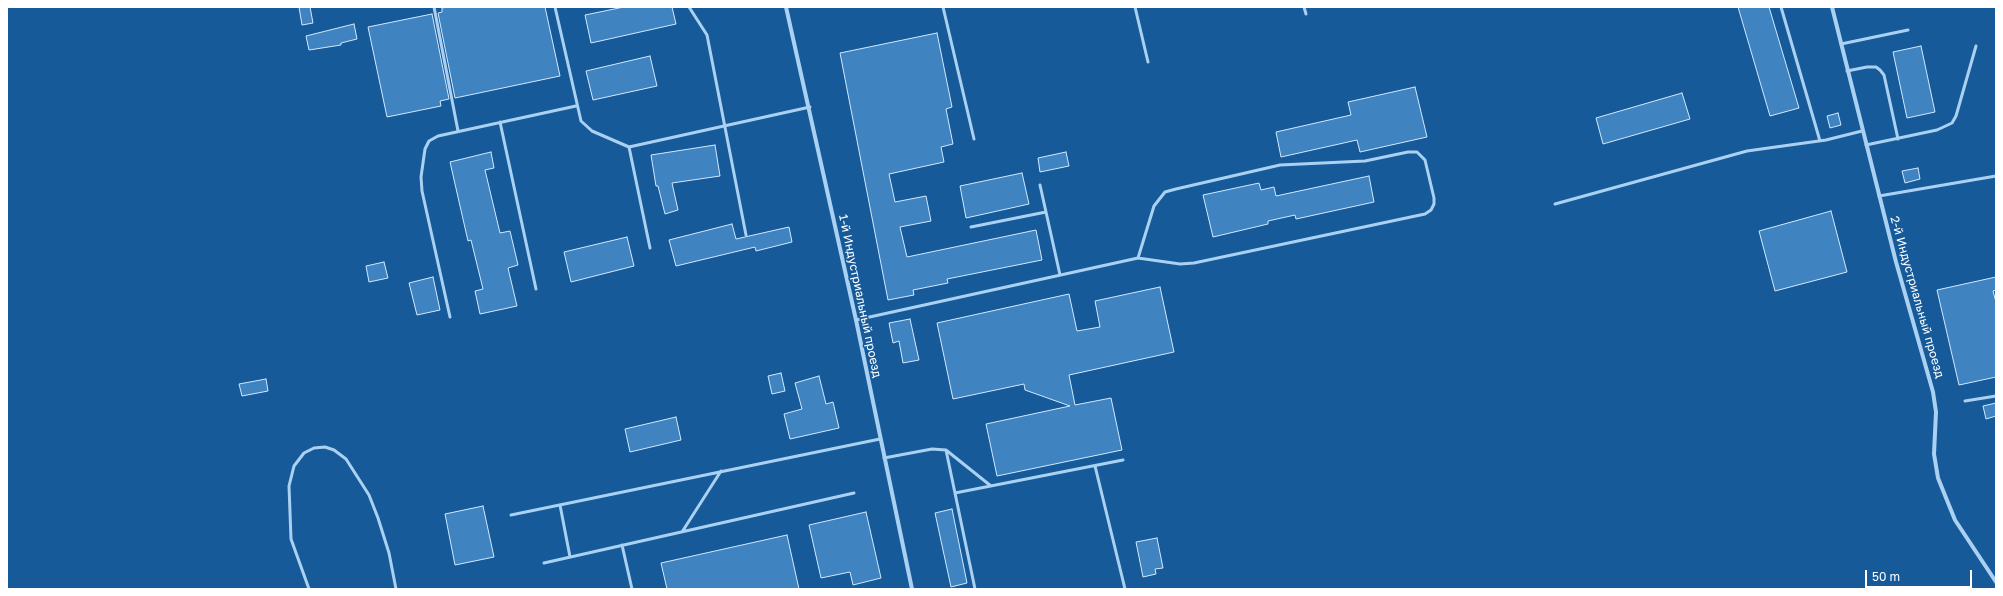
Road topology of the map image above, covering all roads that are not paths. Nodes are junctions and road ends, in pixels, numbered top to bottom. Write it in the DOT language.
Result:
graph roads {
  1 [pos="434,7"];
  2 [pos="555,7"];
  3 [pos="689,7"];
  4 [pos="786,7"];
  5 [pos="944,7"];
  6 [pos="1135,7"];
  7 [pos="1304,7"];
  8 [pos="1781,7"];
  9 [pos="1832,7"];
  10 [pos="1306,14"];
  11 [pos="1908,30"];
  12 [pos="1841,44"];
  13 [pos="1976,46"];
  14 [pos="1148,62"];
  15 [pos="1847,71"];
  16 [pos="576,106"];
  17 [pos="810,108"];
  18 [pos="500,122"];
  19 [pos="724,126"];
  20 [pos="1862,130"];
  21 [pos="458,131"];
  22 [pos="1898,138"];
  23 [pos="974,140"];
  24 [pos="1820,141"];
  25 [pos="1866,145"];
  26 [pos="629,147"];
  27 [pos="1996,176"];
  28 [pos="1040,185"];
  29 [pos="1879,196"];
  30 [pos="1555,204"];
  31 [pos="1046,212"];
  32 [pos="971,227"];
  33 [pos="746,235"];
  34 [pos="650,248"];
  35 [pos="1138,258"];
  36 [pos="1060,275"];
  37 [pos="536,289"];
  38 [pos="450,317"];
  39 [pos="856,320"];
  40 [pos="1996,396"];
  41 [pos="1965,401"];
  42 [pos="880,438"];
  43 [pos="946,450"];
  44 [pos="884,458"];
  45 [pos="1123,460"];
  46 [pos="1095,466"];
  47 [pos="721,471"];
  48 [pos="991,486"];
  49 [pos="854,493"];
  50 [pos="955,493"];
  51 [pos="560,505"];
  52 [pos="511,515"];
  53 [pos="682,532"];
  54 [pos="622,545"];
  55 [pos="570,557"];
  56 [pos="544,563"];
  57 [pos="1996,582"];
  58 [pos="309,589"];
  59 [pos="396,589"];
  60 [pos="632,589"];
  61 [pos="912,589"];
  62 [pos="975,589"];
  63 [pos="1125,589"];
  1 -- 21 [label="lane"];
  2 -- 16 [label="lane"];
  3 -- 19 [label="lane"];
  4 -- 17 [label="street, 1-й Индустриальный проезд"];
  5 -- 23 [label="lane"];
  6 -- 14 [label="lane"];
  7 -- 10 [label="lane"];
  8 -- 24 [label="lane"];
  9 -- 12 [label="street, 2-й Индустриальный проезд"];
  11 -- 12 [label="lane"];
  12 -- 15 [label="street, 2-й Индустриальный проезд"];
  13 -- 22 [label="lane"];
  15 -- 20 [label="street, 2-й Индустриальный проезд"];
  15 -- 22 [label="lane"];
  16 -- 18 [label="lane"];
  16 -- 26 [label="lane"];
  17 -- 19 [label="lane"];
  17 -- 39 [label="street, 1-й Индустриальный проезд"];
  18 -- 21 [label="lane"];
  18 -- 37 [label="lane"];
  19 -- 26 [label="lane"];
  19 -- 33 [label="lane"];
  20 -- 24 [label="lane"];
  20 -- 25 [label="street, 2-й Индустриальный проезд"];
  21 -- 38 [label="lane"];
  22 -- 25 [label="lane"];
  24 -- 30 [label="lane"];
  25 -- 29 [label="street, 2-й Индустриальный проезд"];
  26 -- 34 [label="lane"];
  27 -- 29 [label="lane"];
  28 -- 31 [label="lane"];
  29 -- 57 [label="street, 2-й Индустриальный проезд"];
  31 -- 32 [label="lane"];
  31 -- 36 [label="lane"];
  35 -- 35 [label="lane"];
  35 -- 36 [label="lane"];
  36 -- 39 [label="lane"];
  39 -- 42 [label="street, 1-й Индустриальный проезд"];
  40 -- 41 [label="lane"];
  42 -- 44 [label="street, 1-й Индустриальный проезд"];
  42 -- 47 [label="lane"];
  43 -- 44 [label="lane"];
  43 -- 48 [label="lane"];
  43 -- 50 [label="lane"];
  44 -- 61 [label="street, 1-й Индустриальный проезд"];
  45 -- 46 [label="lane"];
  46 -- 48 [label="lane"];
  46 -- 63 [label="lane"];
  47 -- 51 [label="lane"];
  47 -- 53 [label="lane"];
  48 -- 50 [label="lane"];
  49 -- 53 [label="lane"];
  50 -- 62 [label="lane"];
  51 -- 52 [label="lane"];
  51 -- 55 [label="lane"];
  53 -- 54 [label="lane"];
  54 -- 55 [label="lane"];
  54 -- 60 [label="lane"];
  55 -- 56 [label="lane"];
  58 -- 59 [label="lane"];
}
